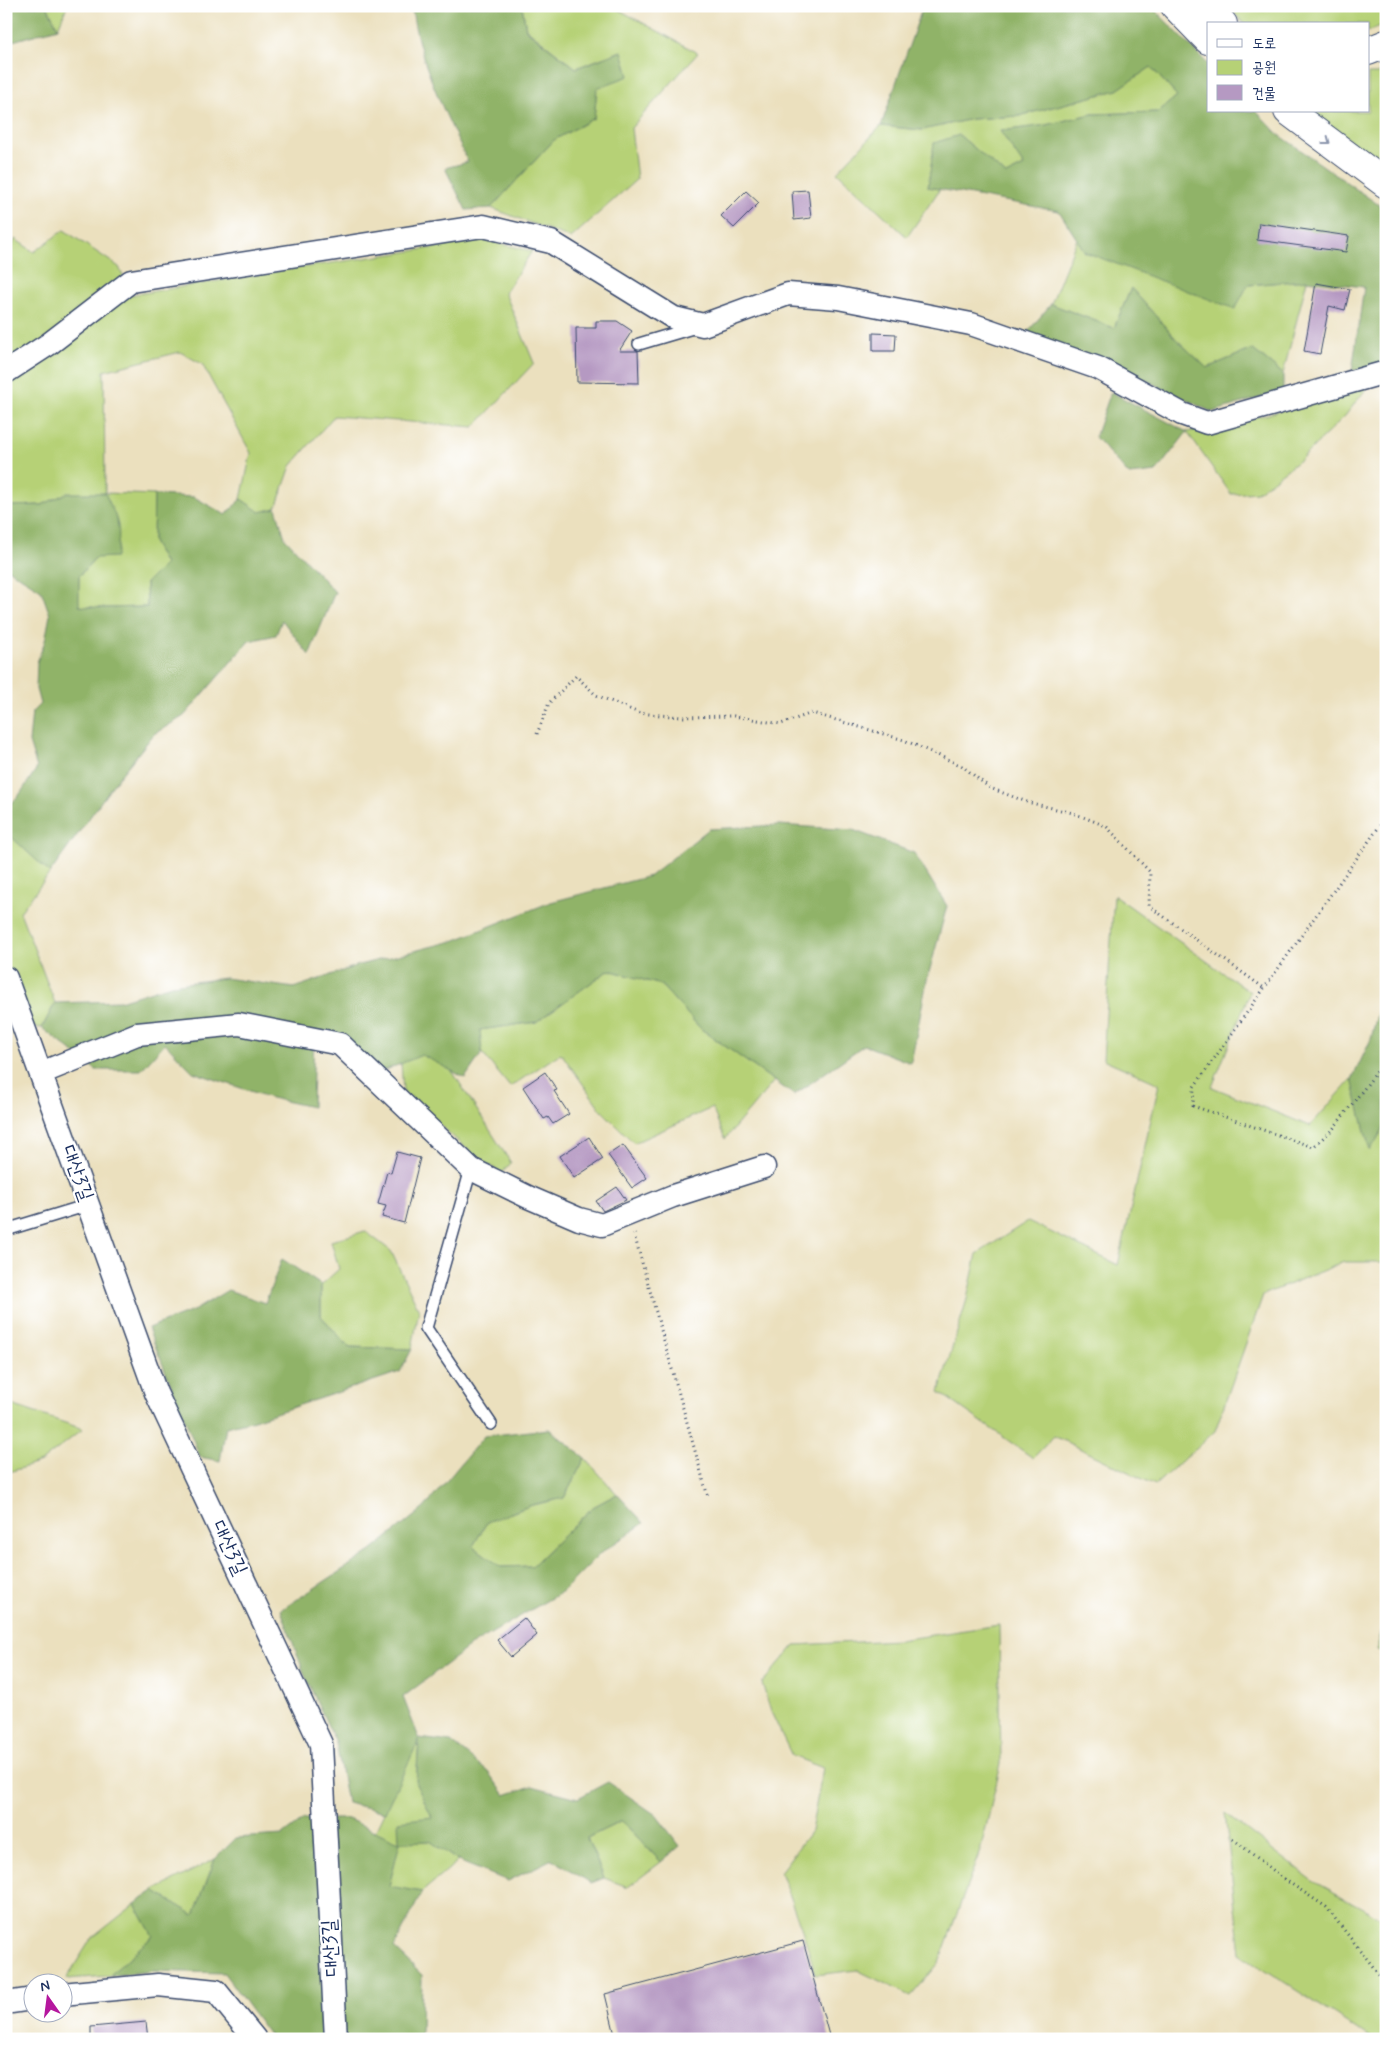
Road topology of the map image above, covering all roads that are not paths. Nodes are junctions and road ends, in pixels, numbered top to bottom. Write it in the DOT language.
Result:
graph roads {
  1 [pos="1174,6"];
  2 [pos="1208,6"];
  3 [pos="1221,22"];
  4 [pos="1207,39"];
  5 [pos="1386,44"];
  6 [pos="1370,50"];
  7 [pos="1289,112"];
  8 [pos="1386,184"];
  9 [pos="702,325"];
  10 [pos="638,344"];
  11 [pos="6,372"];
  12 [pos="1386,372"];
  13 [pos="6,978"];
  14 [pos="41,1073"];
  15 [pos="764,1167"];
  16 [pos="471,1169"];
  17 [pos="88,1205"];
  18 [pos="6,1230"];
  19 [pos="491,1424"];
  20 [pos="72,1993"];
  21 [pos="22,2001"];
  22 [pos="6,2003"];
  23 [pos="255,2039"];
  24 [pos="336,2039"];
  1 -- 4 [label="highway"];
  2 -- 3 [label="highway"];
  5 -- 6 [label="highway"];
  7 -- 8 [label="highway, one-way"];
  9 -- 10 [label="lane"];
  9 -- 11 [label="street"];
  9 -- 12 [label="street"];
  13 -- 14 [label="street, 대산3길"];
  14 -- 16 [label="street"];
  14 -- 17 [label="street, 대산3길"];
  15 -- 16 [label="street"];
  16 -- 19 [label="lane"];
  17 -- 18 [label="lane"];
  17 -- 24 [label="street, 대산3길"];
  20 -- 23 [label="street"];
  21 -- 22 [label="street"];
}
